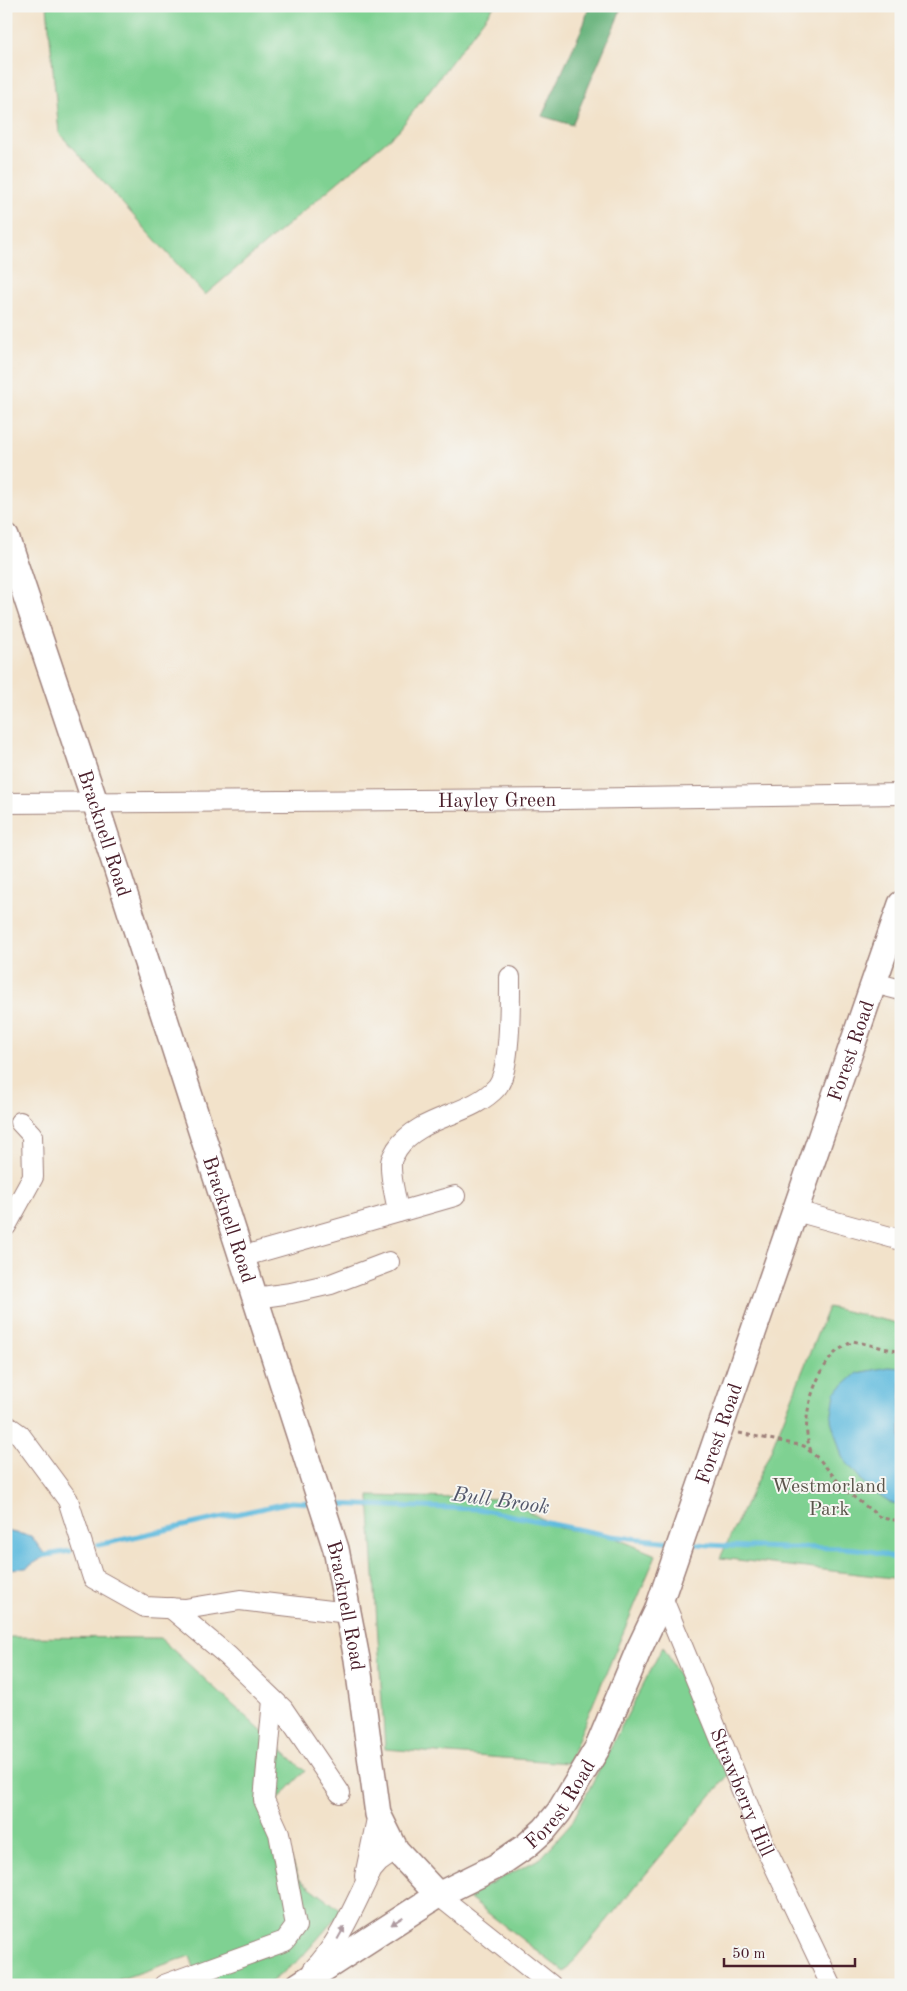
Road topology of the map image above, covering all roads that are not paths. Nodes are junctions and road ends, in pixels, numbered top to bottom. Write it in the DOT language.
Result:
graph roads {
  1 [pos="6,537"];
  2 [pos="901,794"];
  3 [pos="95,802"];
  4 [pos="6,803"];
  5 [pos="901,904"];
  6 [pos="510,977"];
  7 [pos="874,983"];
  8 [pos="901,990"];
  9 [pos="20,1122"];
  10 [pos="455,1196"];
  11 [pos="796,1211"];
  12 [pos="398,1212"];
  13 [pos="6,1226"];
  14 [pos="901,1240"];
  15 [pos="241,1256"];
  16 [pos="389,1262"];
  17 [pos="255,1298"];
  18 [pos="6,1425"];
  19 [pos="662,1597"];
  20 [pos="171,1608"];
  21 [pos="348,1613"];
  22 [pos="274,1700"];
  23 [pos="340,1793"];
  24 [pos="378,1814"];
  25 [pos="396,1850"];
  26 [pos="362,1891"];
  27 [pos="438,1895"];
  28 [pos="299,1984"];
  29 [pos="164,1985"];
  30 [pos="551,1985"];
  31 [pos="831,1985"];
  1 -- 3 [label="main road, Bracknell Road"];
  2 -- 3 [label="street, Hayley Green"];
  3 -- 4 [label="street, Hayley Green"];
  3 -- 15 [label="main road, Bracknell Road"];
  5 -- 7 [label="main road, Forest Road"];
  6 -- 12 [label="street"];
  7 -- 8 [label="street"];
  7 -- 11 [label="main road, Forest Road"];
  9 -- 13 [label="street"];
  10 -- 12 [label="street"];
  11 -- 14 [label="street"];
  11 -- 19 [label="main road, Forest Road"];
  12 -- 15 [label="street"];
  15 -- 17 [label="main road, Bracknell Road"];
  16 -- 17 [label="street"];
  17 -- 21 [label="main road, Bracknell Road"];
  18 -- 20 [label="street"];
  19 -- 27 [label="main road, Forest Road"];
  19 -- 31 [label="street, Strawberry Hill"];
  20 -- 21 [label="street"];
  20 -- 22 [label="street"];
  21 -- 24 [label="main road, Bracknell Road"];
  22 -- 23 [label="street"];
  22 -- 29 [label="street"];
  24 -- 25 [label="main road, Bracknell Road"];
  24 -- 26 [label="street"];
  25 -- 26 [label="street"];
  25 -- 27 [label="main road, Bracknell Road"];
  28 -- 26 [label="street, one-way"];
  27 -- 28 [label="main road, Forest Road, one-way"];
  27 -- 30 [label="street"];
}
